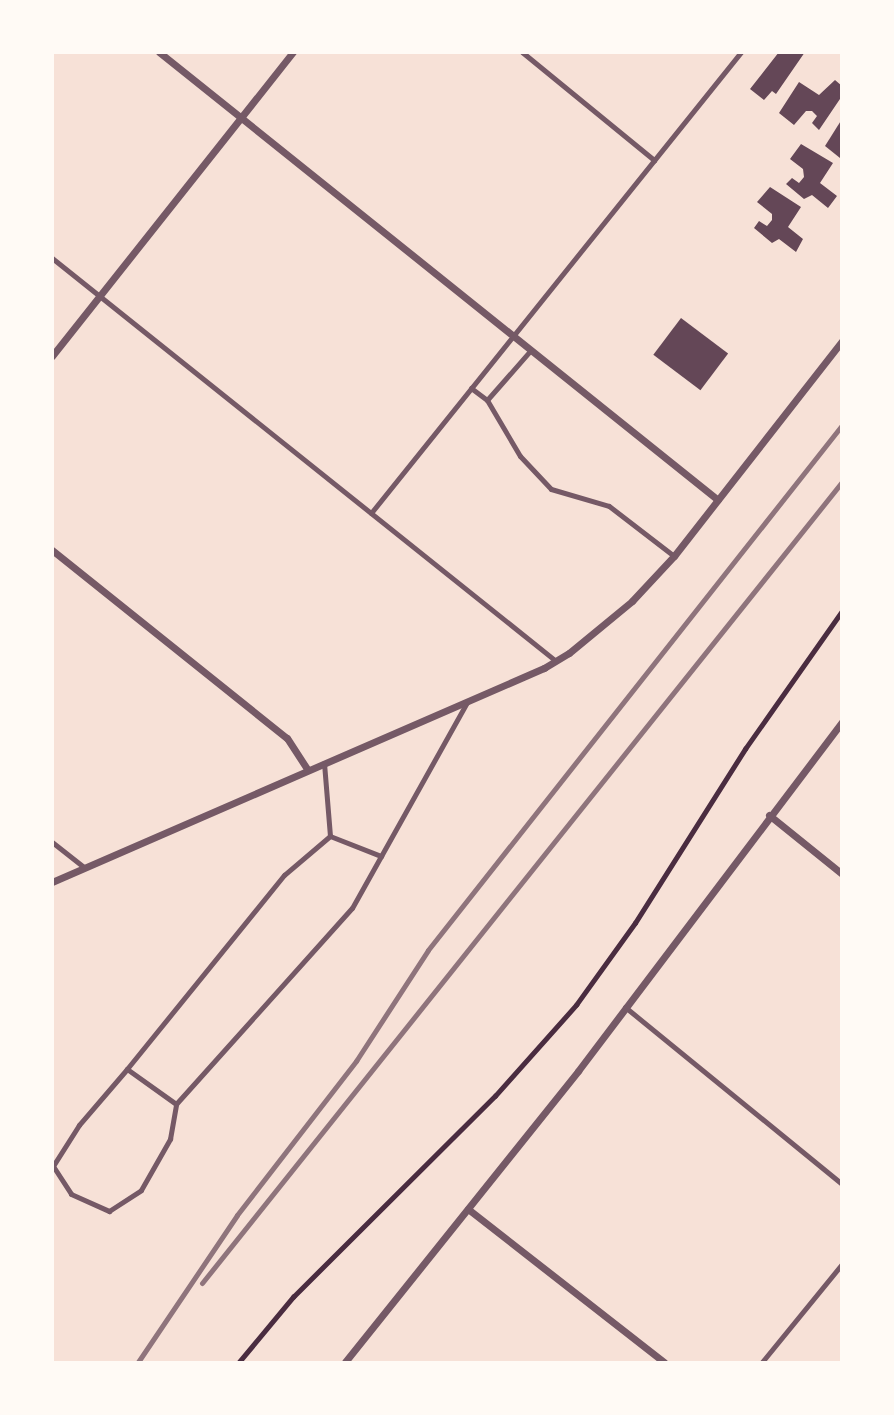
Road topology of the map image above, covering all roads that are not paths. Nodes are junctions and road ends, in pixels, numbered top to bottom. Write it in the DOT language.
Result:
graph roads {
  1 [pos="159,52"];
  2 [pos="293,52"];
  3 [pos="522,52"];
  4 [pos="741,52"];
  5 [pos="240,118"];
  6 [pos="654,160"];
  7 [pos="52,258"];
  8 [pos="100,296"];
  9 [pos="512,337"];
  10 [pos="842,341"];
  11 [pos="530,351"];
  12 [pos="52,356"];
  13 [pos="471,388"];
  14 [pos="487,400"];
  15 [pos="718,500"];
  16 [pos="371,513"];
  17 [pos="52,550"];
  18 [pos="674,556"];
  19 [pos="556,661"];
  20 [pos="467,702"];
  21 [pos="842,722"];
  22 [pos="324,762"];
  23 [pos="307,769"];
  24 [pos="769,815"];
  25 [pos="330,836"];
  26 [pos="52,842"];
  27 [pos="381,856"];
  28 [pos="85,868"];
  29 [pos="842,874"];
  30 [pos="52,883"];
  31 [pos="625,1007"];
  32 [pos="127,1069"];
  33 [pos="176,1104"];
  34 [pos="842,1184"];
  35 [pos="468,1209"];
  36 [pos="842,1264"];
  37 [pos="345,1363"];
  38 [pos="664,1363"];
  39 [pos="762,1363"];
  1 -- 5 [label="street"];
  2 -- 5 [label="street"];
  3 -- 6 [label="lane"];
  4 -- 6 [label="lane"];
  5 -- 8 [label="street"];
  5 -- 9 [label="street"];
  6 -- 9 [label="lane"];
  7 -- 8 [label="lane"];
  8 -- 12 [label="street"];
  8 -- 16 [label="lane"];
  9 -- 11 [label="street"];
  9 -- 13 [label="lane"];
  10 -- 15 [label="street"];
  11 -- 14 [label="lane"];
  11 -- 15 [label="street"];
  13 -- 14 [label="lane"];
  13 -- 16 [label="lane"];
  14 -- 18 [label="lane"];
  15 -- 18 [label="street"];
  16 -- 19 [label="lane"];
  17 -- 23 [label="street"];
  18 -- 19 [label="street"];
  19 -- 20 [label="street"];
  20 -- 22 [label="street"];
  20 -- 27 [label="lane"];
  21 -- 24 [label="street"];
  22 -- 23 [label="street"];
  22 -- 25 [label="lane"];
  23 -- 28 [label="street"];
  24 -- 29 [label="street"];
  24 -- 31 [label="street"];
  25 -- 27 [label="lane"];
  25 -- 32 [label="lane"];
  26 -- 28 [label="lane"];
  27 -- 33 [label="lane"];
  28 -- 30 [label="street"];
  31 -- 34 [label="lane"];
  31 -- 35 [label="street"];
  32 -- 33 [label="lane"];
  32 -- 33 [label="lane"];
  35 -- 37 [label="street"];
  35 -- 38 [label="street"];
  36 -- 39 [label="lane"];
}
